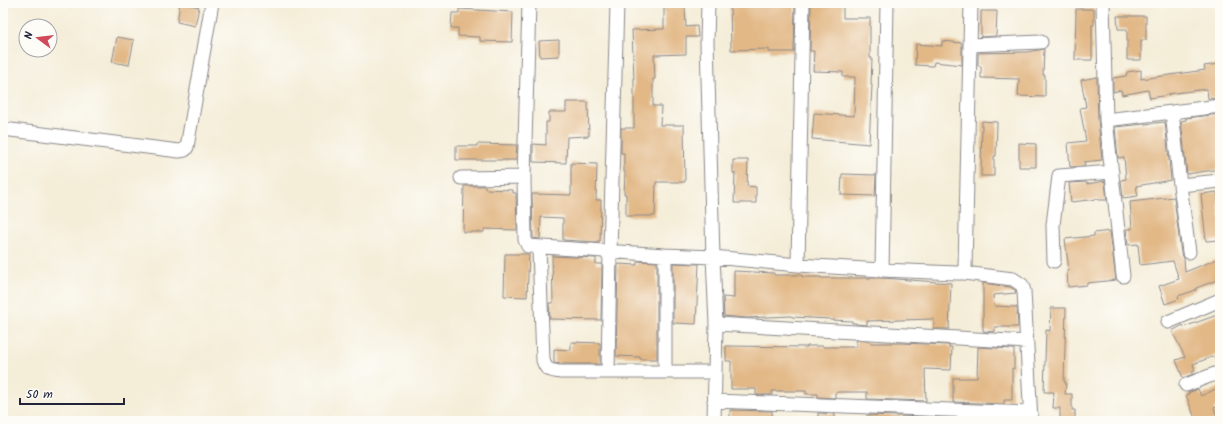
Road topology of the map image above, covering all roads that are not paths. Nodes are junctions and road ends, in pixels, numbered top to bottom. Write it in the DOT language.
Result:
graph roads {
  1 [pos="212,3"];
  2 [pos="529,3"];
  3 [pos="617,3"];
  4 [pos="708,3"];
  5 [pos="803,3"];
  6 [pos="887,3"];
  7 [pos="971,3"];
  8 [pos="1103,3"];
  9 [pos="1041,42"];
  10 [pos="970,45"];
  11 [pos="1220,106"];
  12 [pos="1172,112"];
  13 [pos="1106,120"];
  14 [pos="3,129"];
  15 [pos="1112,172"];
  16 [pos="524,177"];
  17 [pos="461,178"];
  18 [pos="1220,181"];
  19 [pos="1180,185"];
  20 [pos="539,248"];
  21 [pos="610,251"];
  22 [pos="1189,252"];
  23 [pos="665,255"];
  24 [pos="713,257"];
  25 [pos="1054,262"];
  26 [pos="798,265"];
  27 [pos="882,270"];
  28 [pos="964,273"];
  29 [pos="1123,276"];
  30 [pos="1220,300"];
  31 [pos="1168,322"];
  32 [pos="716,324"];
  33 [pos="1027,342"];
  34 [pos="608,372"];
  35 [pos="665,372"];
  36 [pos="715,372"];
  37 [pos="1220,372"];
  38 [pos="1186,385"];
  39 [pos="714,401"];
  40 [pos="1031,417"];
  41 [pos="714,421"];
  1 -- 14 [label="street"];
  2 -- 16 [label="street"];
  3 -- 21 [label="street"];
  4 -- 24 [label="street"];
  5 -- 26 [label="street"];
  6 -- 27 [label="street"];
  7 -- 10 [label="street"];
  8 -- 13 [label="street"];
  9 -- 10 [label="street"];
  10 -- 28 [label="street"];
  11 -- 12 [label="street"];
  12 -- 13 [label="street"];
  12 -- 19 [label="street"];
  13 -- 15 [label="street"];
  15 -- 25 [label="street"];
  15 -- 29 [label="street"];
  16 -- 17 [label="street"];
  16 -- 20 [label="street"];
  18 -- 19 [label="street"];
  19 -- 22 [label="street"];
  20 -- 21 [label="street"];
  20 -- 34 [label="street"];
  21 -- 23 [label="street"];
  21 -- 34 [label="street"];
  23 -- 24 [label="street"];
  23 -- 35 [label="street"];
  24 -- 26 [label="street"];
  24 -- 32 [label="street"];
  26 -- 27 [label="street"];
  27 -- 28 [label="street"];
  28 -- 33 [label="street"];
  30 -- 31 [label="street"];
  32 -- 33 [label="street"];
  32 -- 36 [label="street"];
  33 -- 40 [label="street"];
  34 -- 35 [label="street"];
  35 -- 36 [label="street"];
  36 -- 39 [label="street"];
  37 -- 38 [label="street"];
  39 -- 40 [label="street"];
  39 -- 41 [label="street"];
}
